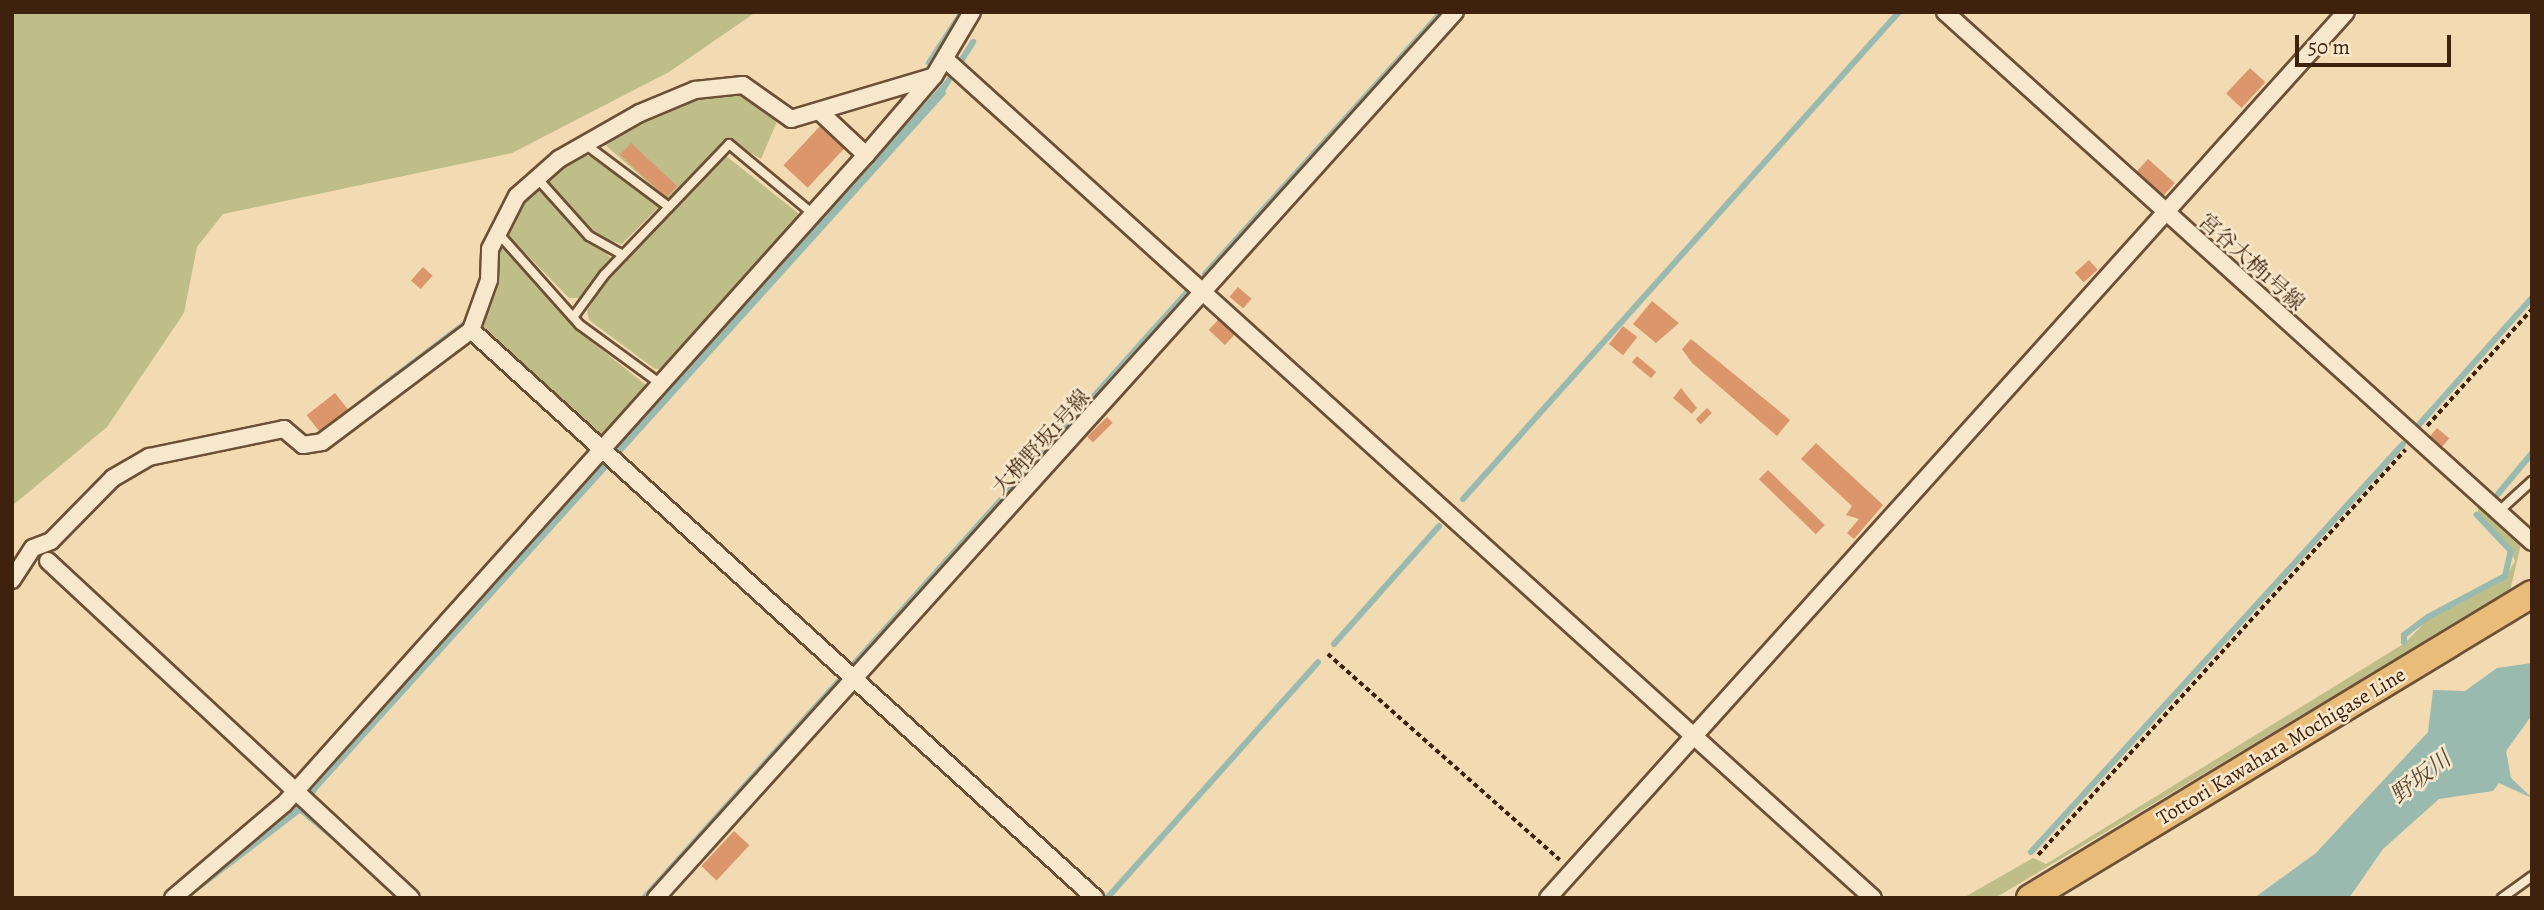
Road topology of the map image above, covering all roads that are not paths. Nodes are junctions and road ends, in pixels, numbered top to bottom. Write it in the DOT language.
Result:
graph roads {
  1 [pos="972,12"];
  2 [pos="1455,12"];
  3 [pos="1945,12"];
  4 [pos="2346,12"];
  5 [pos="945,59"];
  6 [pos="934,76"];
  7 [pos="820,112"];
  8 [pos="585,144"];
  9 [pos="866,155"];
  10 [pos="537,178"];
  11 [pos="668,207"];
  12 [pos="2166,211"];
  13 [pos="813,214"];
  14 [pos="497,232"];
  15 [pos="623,255"];
  16 [pos="1205,291"];
  17 [pos="574,316"];
  18 [pos="471,330"];
  19 [pos="662,384"];
  20 [pos="603,450"];
  21 [pos="2532,481"];
  22 [pos="2498,512"];
  23 [pos="2532,542"];
  24 [pos="48,561"];
  25 [pos="12,580"];
  26 [pos="2532,594"];
  27 [pos="854,681"];
  28 [pos="1696,732"];
  29 [pos="298,788"];
  30 [pos="2532,876"];
  31 [pos="173,898"];
  32 [pos="411,898"];
  33 [pos="656,898"];
  34 [pos="1095,898"];
  35 [pos="1548,898"];
  36 [pos="1873,898"];
  37 [pos="2030,898"];
  38 [pos="2502,898"];
  1 -- 5 [label="street"];
  2 -- 16 [label="street, 大桷野坂1号線"];
  3 -- 12 [label="street, 宮谷大桷1号線"];
  4 -- 12 [label="street"];
  5 -- 6 [label="street"];
  5 -- 16 [label="street"];
  6 -- 7 [label="street"];
  6 -- 9 [label="street"];
  7 -- 8 [label="street"];
  7 -- 9 [label="street"];
  8 -- 10 [label="street"];
  8 -- 11 [label="lane"];
  9 -- 13 [label="street"];
  10 -- 14 [label="street"];
  10 -- 15 [label="lane"];
  11 -- 13 [label="lane"];
  11 -- 15 [label="lane"];
  12 -- 22 [label="street, 宮谷大桷1号線"];
  12 -- 28 [label="street"];
  13 -- 19 [label="street"];
  14 -- 17 [label="lane"];
  14 -- 18 [label="street"];
  15 -- 17 [label="lane"];
  16 -- 27 [label="street, 大桷野坂1号線"];
  16 -- 28 [label="street"];
  17 -- 19 [label="lane"];
  18 -- 20 [label="street"];
  18 -- 25 [label="street"];
  19 -- 20 [label="street"];
  20 -- 27 [label="street"];
  20 -- 29 [label="street"];
  21 -- 22 [label="lane"];
  22 -- 23 [label="street, 宮谷大桷1号線"];
  24 -- 29 [label="street"];
  26 -- 37 [label="main road, Tottori Kawahara Mochigase Line"];
  27 -- 33 [label="street, 大桷野坂1号線"];
  27 -- 34 [label="street"];
  28 -- 35 [label="street"];
  28 -- 36 [label="street"];
  29 -- 31 [label="street"];
  29 -- 32 [label="street"];
  30 -- 38 [label="lane"];
}
